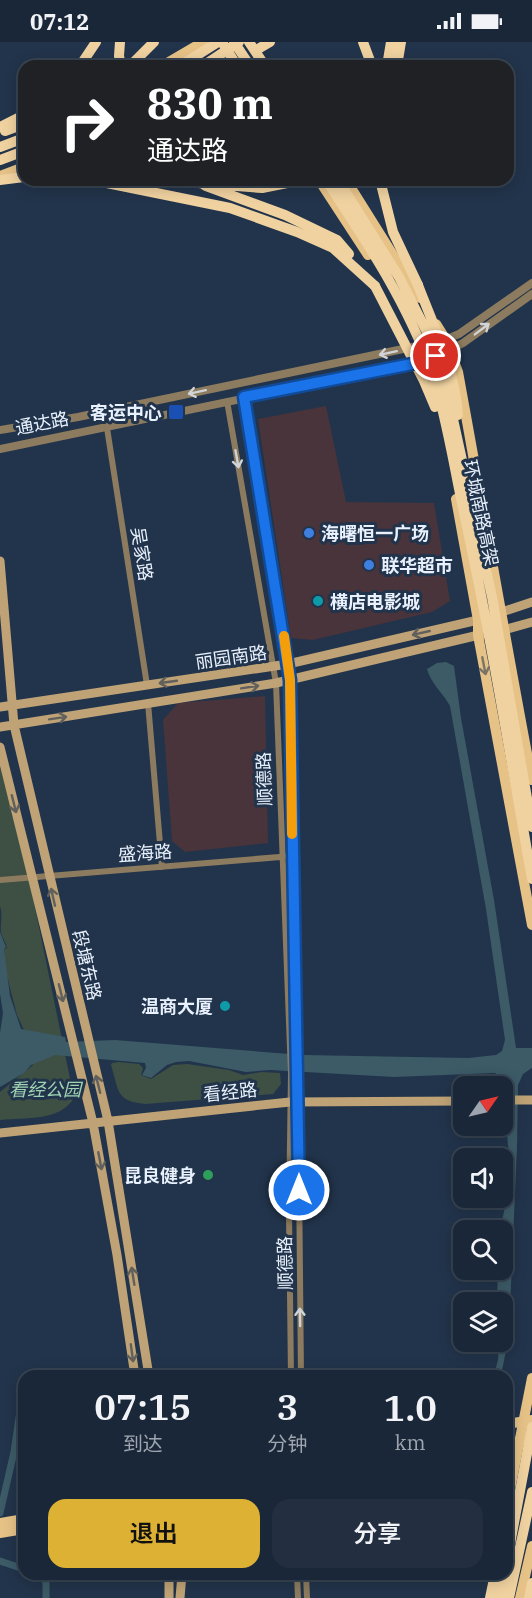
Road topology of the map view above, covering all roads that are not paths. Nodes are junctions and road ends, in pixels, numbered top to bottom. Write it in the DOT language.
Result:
graph roads {
  1 [pos="96,42"];
  2 [pos="120,42"];
  3 [pos="154,42"];
  4 [pos="203,42"];
  5 [pos="220,42"];
  6 [pos="230,42"];
  7 [pos="234,42"];
  8 [pos="239,42"];
  9 [pos="249,42"];
  10 [pos="269,42"];
  11 [pos="363,42"];
  12 [pos="391,42"];
  13 [pos="401,42"];
  14 [pos="256,46"];
  15 [pos="84,60"];
  16 [pos="120,60"];
  17 [pos="136,60"];
  18 [pos="172,60"];
  19 [pos="190,60"];
  20 [pos="212,60"];
  21 [pos="236,60"];
  22 [pos="239,60"];
  23 [pos="239,60"];
  24 [pos="245,60"];
  25 [pos="261,60"];
  26 [pos="266,60"];
  27 [pos="370,60"];
  28 [pos="388,60"];
  29 [pos="398,60"];
  30 [pos="18,118"];
  31 [pos="0,127"];
  32 [pos="18,127"];
  33 [pos="18,130"];
  34 [pos="0,135"];
  35 [pos="18,140"];
  36 [pos="0,147"];
  37 [pos="18,153"];
  38 [pos="0,160"];
  39 [pos="18,170"];
  40 [pos="18,177"];
  41 [pos="0,178"];
  42 [pos="122,186"];
  43 [pos="206,186"];
  44 [pos="236,186"];
  45 [pos="272,186"];
  46 [pos="323,186"];
  47 [pos="330,186"];
  48 [pos="342,186"];
  49 [pos="350,186"];
  50 [pos="382,186"];
  51 [pos="532,282"];
  52 [pos="375,286"];
  53 [pos="532,294"];
  54 [pos="448,345"];
  55 [pos="417,347"];
  56 [pos="422,362"];
  57 [pos="244,397"];
  58 [pos="227,401"];
  59 [pos="107,428"];
  60 [pos="0,430"];
  61 [pos="454,442"];
  62 [pos="0,449"];
  63 [pos="0,561"];
  64 [pos="532,602"];
  65 [pos="500,614"];
  66 [pos="478,620"];
  67 [pos="532,622"];
  68 [pos="503,631"];
  69 [pos="478,635"];
  70 [pos="288,664"];
  71 [pos="274,667"];
  72 [pos="290,680"];
  73 [pos="276,683"];
  74 [pos="147,685"];
  75 [pos="148,703"];
  76 [pos="13,705"];
  77 [pos="0,707"];
  78 [pos="14,724"];
  79 [pos="0,727"];
  80 [pos="0,747"];
  81 [pos="532,780"];
  82 [pos="532,827"];
  83 [pos="292,856"];
  84 [pos="281,857"];
  85 [pos="162,867"];
  86 [pos="48,875"];
  87 [pos="33,877"];
  88 [pos="3,879"];
  89 [pos="532,879"];
  90 [pos="532,925"];
  91 [pos="294,1074"];
  92 [pos="513,1100"];
  93 [pos="532,1100"];
  94 [pos="453,1101"];
  95 [pos="294,1102"];
  96 [pos="108,1121"];
  97 [pos="93,1123"];
  98 [pos="0,1133"];
  99 [pos="134,1370"];
  100 [pos="148,1370"];
  101 [pos="291,1370"];
  102 [pos="301,1370"];
  103 [pos="532,1378"];
  104 [pos="529,1423"];
  105 [pos="513,1424"];
  106 [pos="526,1440"];
  107 [pos="513,1484"];
  108 [pos="532,1492"];
  109 [pos="0,1523"];
  110 [pos="513,1523"];
  111 [pos="18,1525"];
  112 [pos="18,1526"];
  113 [pos="0,1533"];
  114 [pos="532,1546"];
  115 [pos="169,1580"];
  116 [pos="183,1580"];
  117 [pos="297,1580"];
  118 [pos="306,1580"];
  119 [pos="492,1580"];
  120 [pos="503,1580"];
  121 [pos="513,1580"];
  122 [pos="513,1580"];
  123 [pos="532,1583"];
  124 [pos="169,1598"];
  125 [pos="180,1598"];
  126 [pos="298,1598"];
  127 [pos="307,1598"];
  128 [pos="488,1598"];
  129 [pos="499,1598"];
  130 [pos="509,1598"];
  131 [pos="520,1598"];
  132 [pos="529,1598"];
  1 -- 15 [label="highway"];
  2 -- 16 [label="highway"];
  3 -- 17 [label="highway"];
  4 -- 18 [label="main road"];
  5 -- 19 [label="highway"];
  5 -- 21 [label="highway, bridge"];
  6 -- 22 [label="main road"];
  7 -- 23 [label="highway, bridge"];
  8 -- 20 [label="highway, bridge"];
  9 -- 25 [label="highway, bridge"];
  10 -- 14 [label="highway"];
  11 -- 27 [label="highway"];
  12 -- 28 [label="highway"];
  13 -- 29 [label="highway"];
  14 -- 24 [label="main road"];
  14 -- 26 [label="main road"];
  30 -- 31 [label="highway"];
  32 -- 34 [label="highway"];
  33 -- 34 [label="main road"];
  35 -- 36 [label="highway"];
  37 -- 38 [label="highway"];
  39 -- 41 [label="main road"];
  40 -- 41 [label="highway"];
  42 -- 52 [label="highway"];
  43 -- 52 [label="highway"];
  44 -- 45 [label="highway"];
  46 -- 55 [label="main road"];
  47 -- 61 [label="highway, 环城南路高架, bridge"];
  48 -- 61 [label="highway, 环城南路高架, bridge"];
  49 -- 54 [label="main road"];
  50 -- 61 [label="highway, bridge"];
  51 -- 54 [label="street, 通达路"];
  52 -- 61 [label="highway, bridge"];
  54 -- 53 [label="street, 通达路, one-way"];
  54 -- 55 [label="street, 通达路"];
  54 -- 56 [label="street, 通达路"];
  54 -- 65 [label="main road"];
  55 -- 56 [label="main road"];
  55 -- 60 [label="street, 通达路, one-way"];
  56 -- 57 [label="street, 通达路"];
  56 -- 66 [label="main road"];
  57 -- 58 [label="street, 通达路"];
  57 -- 70 [label="street, 顺德路"];
  58 -- 59 [label="street, 通达路"];
  58 -- 71 [label="street, 顺德路, one-way"];
  59 -- 62 [label="street, 通达路"];
  59 -- 74 [label="street, 吴家路"];
  61 -- 82 [label="highway, 环城南路高架, bridge"];
  61 -- 89 [label="highway, 环城南路高架, bridge"];
  63 -- 76 [label="main road, 段塘东路"];
  64 -- 65 [label="main road, 丽园南路"];
  65 -- 66 [label="main road, 丽园南路"];
  65 -- 68 [label="main road"];
  66 -- 69 [label="main road"];
  66 -- 70 [label="main road, 丽园南路, one-way"];
  67 -- 68 [label="main road, 丽园南路"];
  68 -- 69 [label="main road, 丽园南路"];
  68 -- 81 [label="main road"];
  69 -- 72 [label="main road, 丽园南路"];
  69 -- 90 [label="main road, one-way"];
  70 -- 71 [label="main road, 丽园南路"];
  70 -- 72 [label="street, 顺德路"];
  71 -- 73 [label="street, 顺德路"];
  71 -- 74 [label="main road, 丽园南路, one-way"];
  72 -- 73 [label="main road, 丽园南路"];
  72 -- 83 [label="street, 顺德路"];
  75 -- 73 [label="main road, 丽园南路, one-way"];
  73 -- 84 [label="street, 顺德路"];
  74 -- 76 [label="main road, 丽园南路"];
  78 -- 75 [label="main road, 丽园南路, one-way"];
  75 -- 85 [label="street"];
  76 -- 77 [label="main road, 丽园南路"];
  76 -- 78 [label="main road, 段塘东路"];
  78 -- 79 [label="main road, 丽园南路"];
  78 -- 86 [label="main road, 段塘东路"];
  80 -- 87 [label="main road, 段塘东路, one-way"];
  83 -- 84 [label="street, 盛海路"];
  83 -- 91 [label="street, 顺德路"];
  84 -- 85 [label="street, 盛海路"];
  84 -- 91 [label="street, 顺德路"];
  85 -- 86 [label="street, 盛海路"];
  86 -- 87 [label="street, 盛海路"];
  96 -- 86 [label="main road, 段塘东路, one-way"];
  87 -- 88 [label="street, 盛海路"];
  87 -- 97 [label="main road, 段塘东路, one-way"];
  91 -- 95 [label="street, 顺德路"];
  92 -- 93 [label="main road"];
  94 -- 95 [label="main road, 看经路"];
  95 -- 96 [label="main road, 看经路"];
  95 -- 101 [label="street, 顺德路"];
  102 -- 95 [label="street, 顺德路, one-way"];
  96 -- 97 [label="main road, 看经路"];
  100 -- 96 [label="main road, 段塘东路, one-way"];
  97 -- 98 [label="main road, 看经路"];
  97 -- 99 [label="main road, 段塘东路, one-way"];
  103 -- 104 [label="main road"];
  104 -- 105 [label="main road"];
  104 -- 106 [label="main road"];
  104 -- 110 [label="highway, bridge"];
  106 -- 107 [label="main road"];
  108 -- 122 [label="highway"];
  109 -- 111 [label="main road"];
  112 -- 113 [label="main road"];
  114 -- 131 [label="main road"];
  115 -- 124 [label="main road"];
  116 -- 125 [label="main road"];
  117 -- 126 [label="street"];
  118 -- 127 [label="street"];
  119 -- 128 [label="highway"];
  120 -- 129 [label="highway"];
  121 -- 130 [label="highway"];
  123 -- 132 [label="highway"];
}
